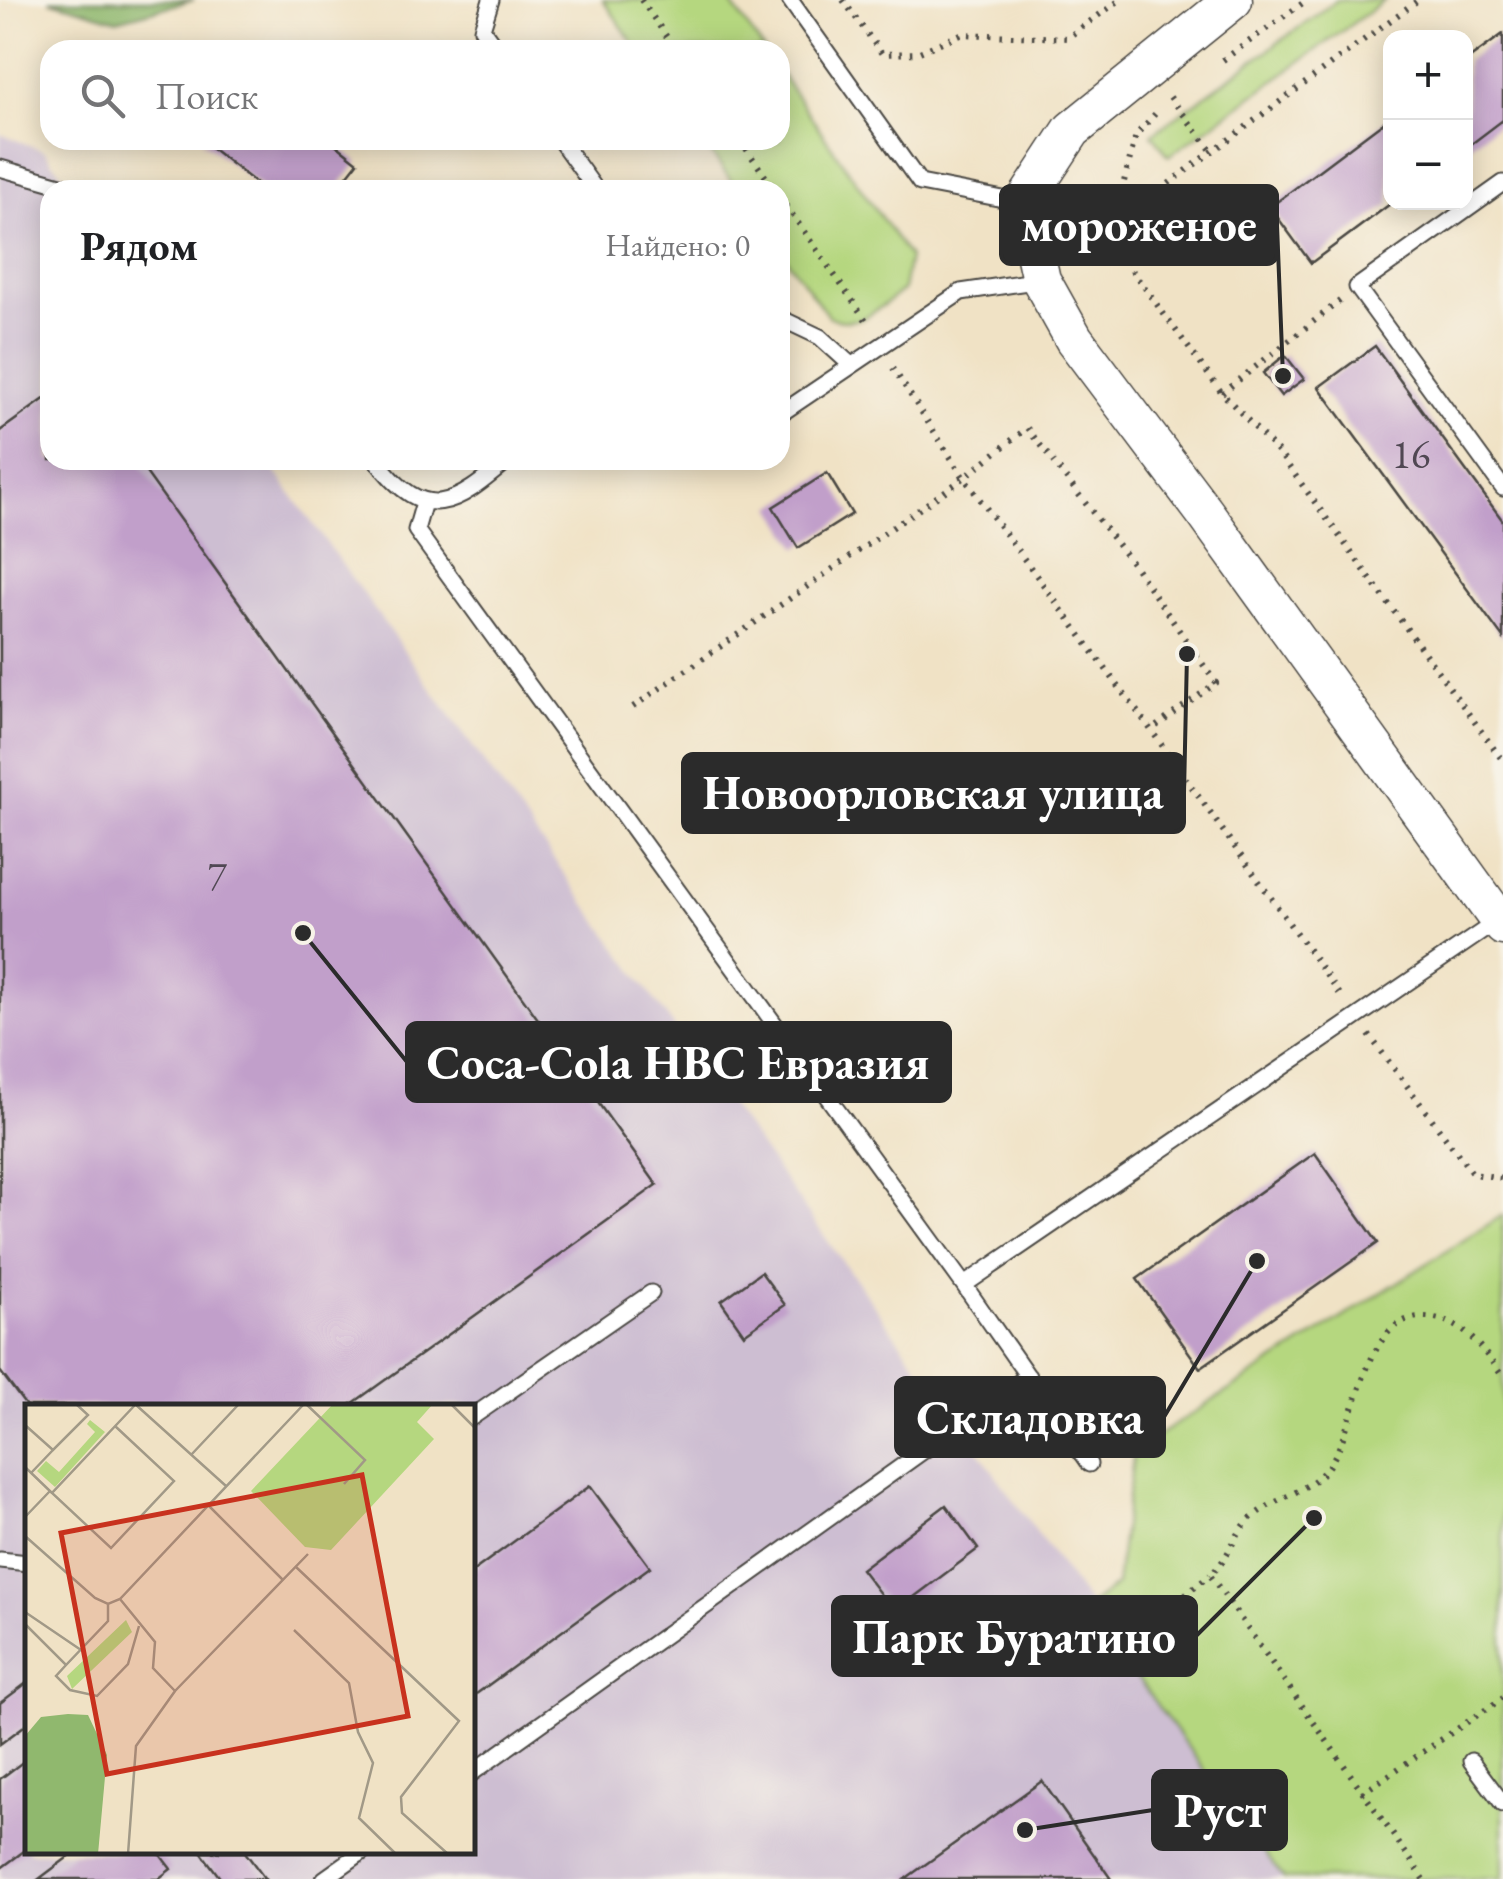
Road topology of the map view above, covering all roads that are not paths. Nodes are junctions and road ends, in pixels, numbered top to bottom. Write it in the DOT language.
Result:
graph roads {
  1 [pos="491,0"];
  2 [pos="790,0"];
  3 [pos="1233,0"];
  4 [pos="490,40"];
  5 [pos="567,150"];
  6 [pos="0,168"];
  7 [pos="43,180"];
  8 [pos="589,180"];
  9 [pos="1503,183"];
  10 [pos="1024,203"];
  11 [pos="1041,280"];
  12 [pos="790,323"];
  13 [pos="850,365"];
  14 [pos="790,407"];
  15 [pos="383,470"];
  16 [pos="496,470"];
  17 [pos="1503,488"];
  18 [pos="424,502"];
  19 [pos="1501,923"];
  20 [pos="964,1285"];
  21 [pos="651,1292"];
  22 [pos="1028,1376"];
  23 [pos="475,1415"];
  24 [pos="1088,1464"];
  25 [pos="0,1560"];
  26 [pos="25,1564"];
  27 [pos="1471,1761"];
  28 [pos="475,1770"];
  29 [pos="1503,1804"];
  30 [pos="359,1854"];
  31 [pos="324,1879"];
  1 -- 4 [label="lane"];
  2 -- 10 [label="lane"];
  3 -- 10 [label="street"];
  5 -- 8 [label="lane"];
  6 -- 7 [label="lane"];
  9 -- 17 [label="lane"];
  10 -- 11 [label="street"];
  11 -- 13 [label="lane"];
  11 -- 19 [label="street"];
  12 -- 13 [label="lane"];
  13 -- 14 [label="lane"];
  15 -- 18 [label="lane"];
  16 -- 18 [label="lane"];
  18 -- 20 [label="lane"];
  19 -- 20 [label="lane"];
  20 -- 22 [label="lane"];
  21 -- 23 [label="lane"];
  22 -- 24 [label="lane"];
  22 -- 28 [label="lane"];
  25 -- 26 [label="lane"];
  27 -- 29 [label="lane"];
  30 -- 31 [label="lane"];
}
